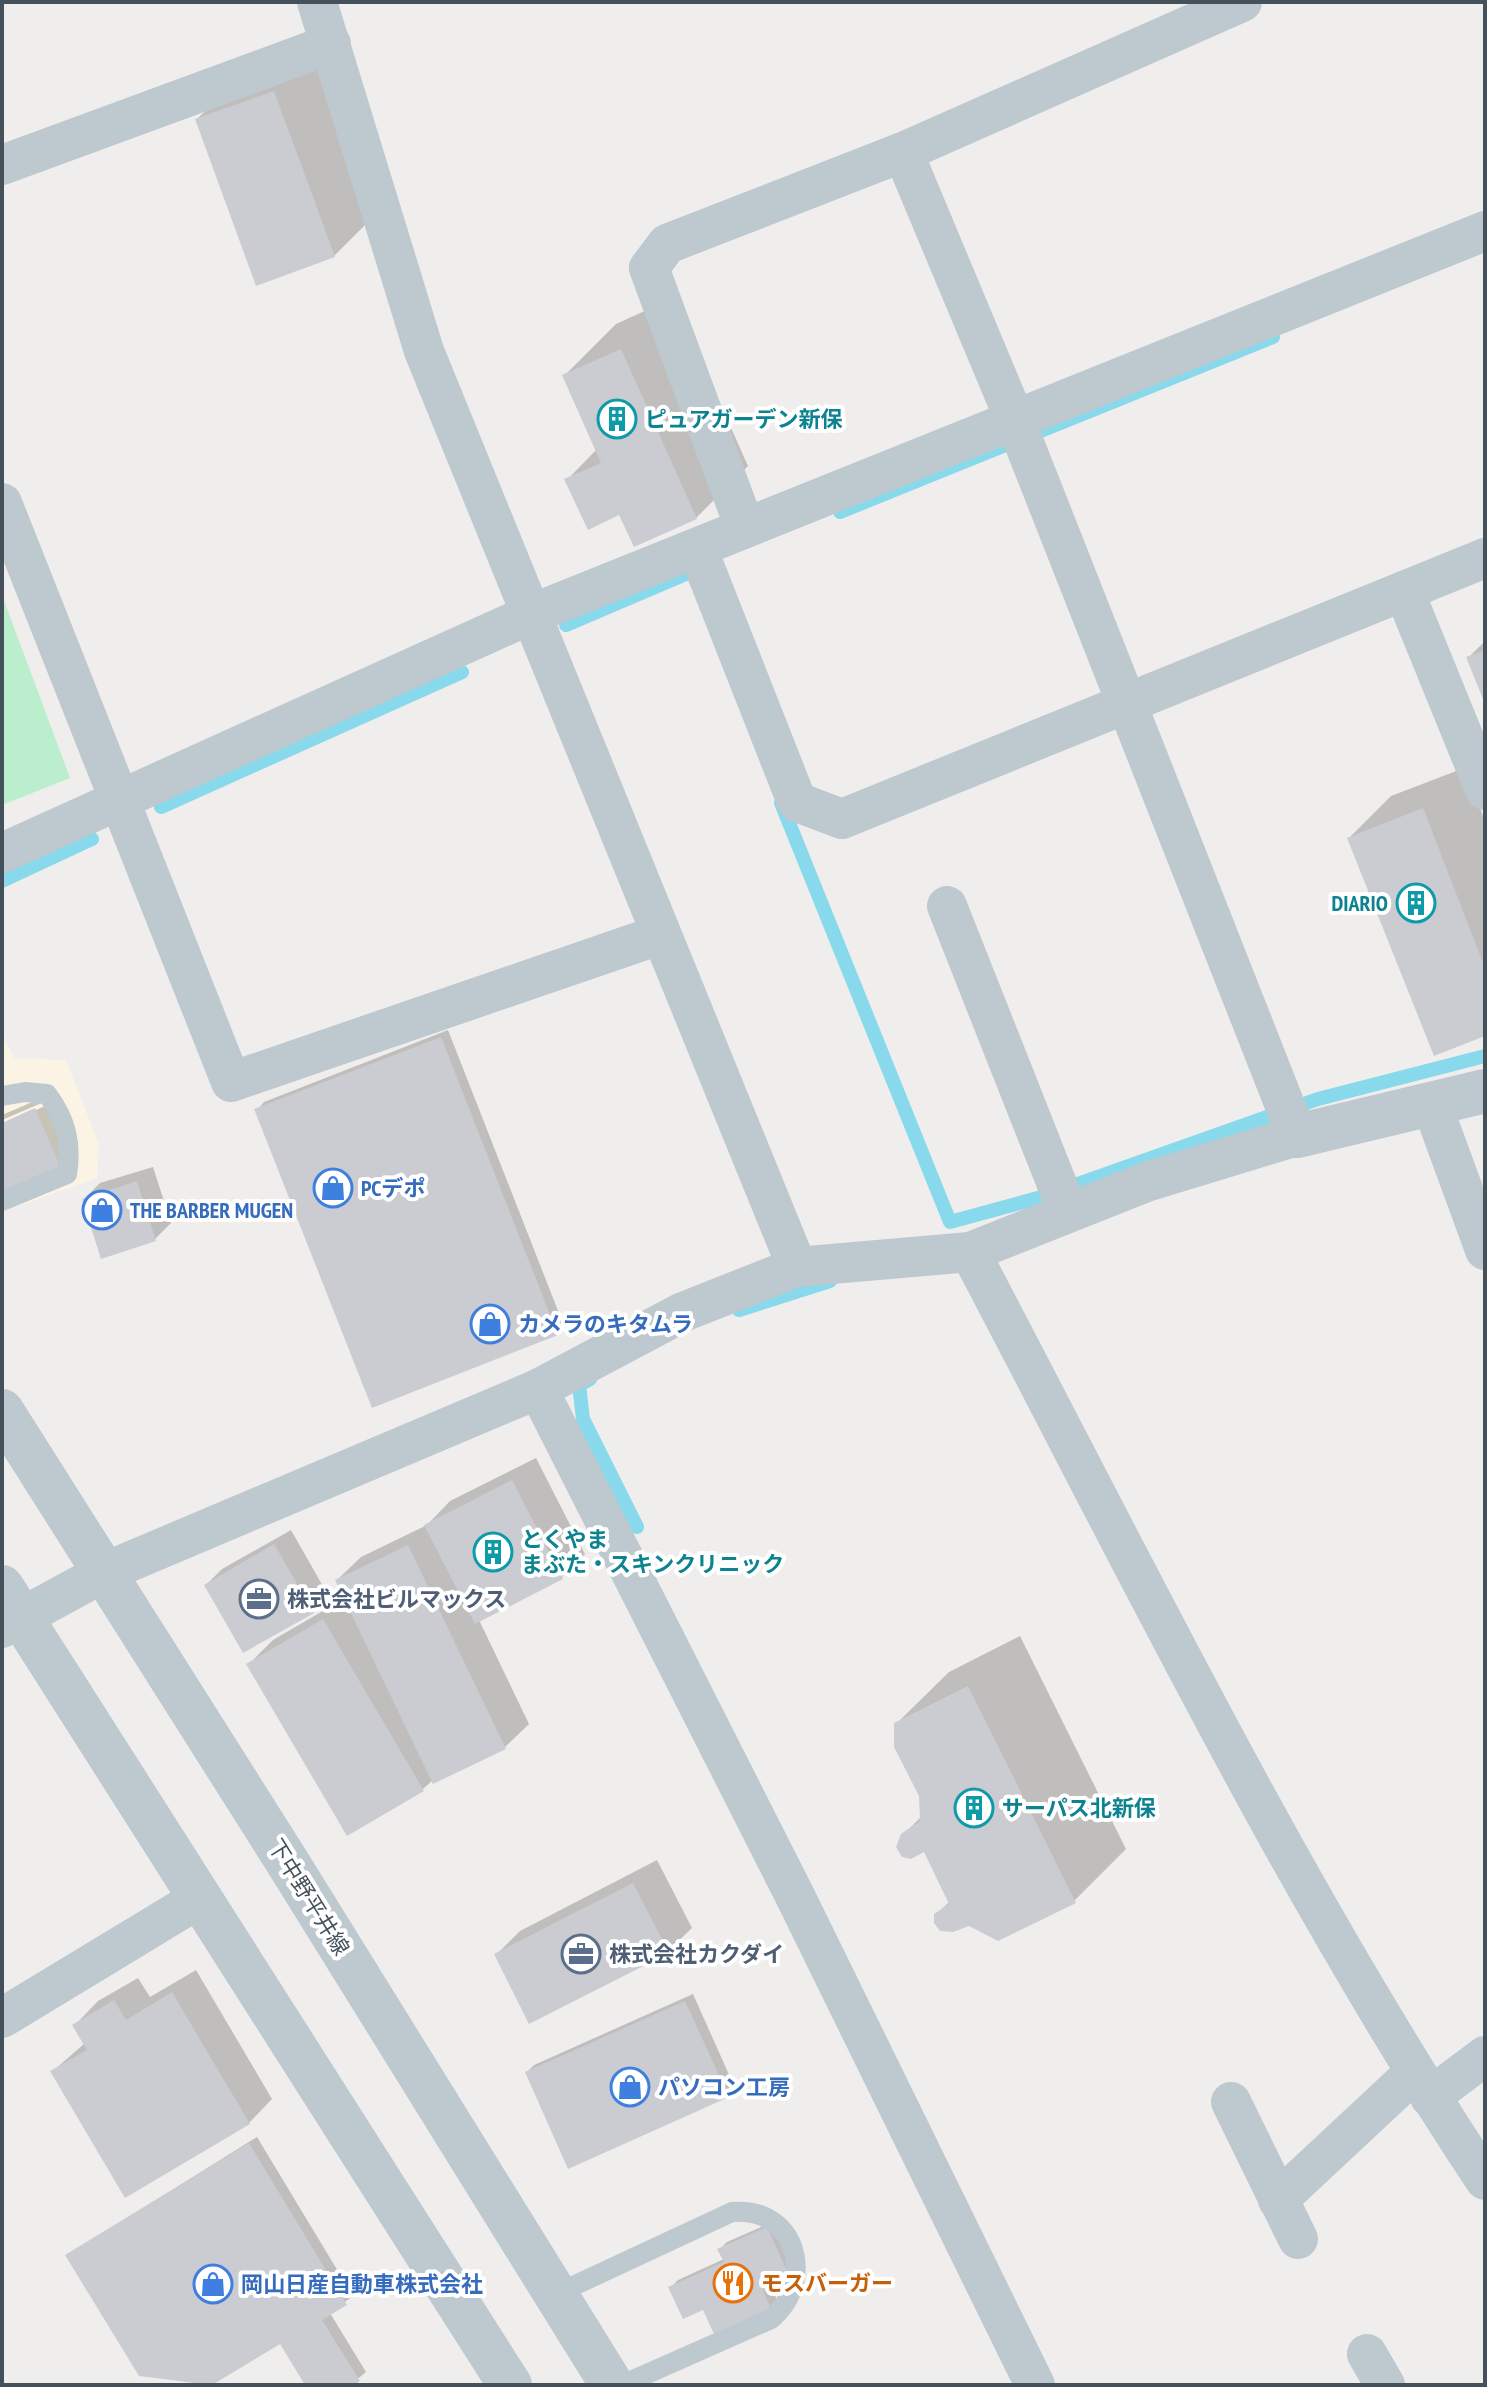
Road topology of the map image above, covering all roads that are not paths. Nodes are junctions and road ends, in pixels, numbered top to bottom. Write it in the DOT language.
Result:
graph roads {
  1 [pos="317,2"];
  2 [pos="1242,2"];
  3 [pos="331,44"];
  4 [pos="903,152"];
  5 [pos="2,165"];
  6 [pos="1485,231"];
  7 [pos="1020,433"];
  8 [pos="2,503"];
  9 [pos="745,528"];
  10 [pos="1485,558"];
  11 [pos="702,561"];
  12 [pos="1404,591"];
  13 [pos="529,615"];
  14 [pos="1128,704"];
  15 [pos="1485,790"];
  16 [pos="120,799"];
  17 [pos="2,853"];
  18 [pos="947,906"];
  19 [pos="659,935"];
  20 [pos="1485,1091"];
  21 [pos="2,1096"];
  22 [pos="1432,1105"];
  23 [pos="1291,1119"];
  24 [pos="1062,1199"];
  25 [pos="2,1201"];
  26 [pos="1485,1250"];
  27 [pos="970,1252"];
  28 [pos="797,1267"];
  29 [pos="538,1389"];
  30 [pos="2,1411"];
  31 [pos="103,1573"];
  32 [pos="9,1611"];
  33 [pos="200,1898"];
  34 [pos="2,2018"];
  35 [pos="1485,2056"];
  36 [pos="1422,2084"];
  37 [pos="1231,2102"];
  38 [pos="1485,2180"];
  39 [pos="1278,2200"];
  40 [pos="1298,2239"];
  41 [pos="556,2294"];
  42 [pos="510,2385"];
  43 [pos="612,2385"];
  44 [pos="622,2385"];
  45 [pos="1035,2385"];
  1 -- 3 [label="street"];
  2 -- 4 [label="street"];
  3 -- 5 [label="street"];
  3 -- 13 [label="street"];
  4 -- 7 [label="street"];
  4 -- 9 [label="street"];
  6 -- 7 [label="street"];
  7 -- 9 [label="street"];
  7 -- 14 [label="street"];
  8 -- 16 [label="street"];
  9 -- 11 [label="street"];
  10 -- 12 [label="street"];
  11 -- 13 [label="street"];
  11 -- 14 [label="street"];
  12 -- 14 [label="street"];
  12 -- 15 [label="street"];
  13 -- 16 [label="street"];
  13 -- 19 [label="street"];
  14 -- 23 [label="street"];
  16 -- 17 [label="street"];
  16 -- 19 [label="street"];
  18 -- 24 [label="street"];
  19 -- 28 [label="street"];
  20 -- 22 [label="street"];
  21 -- 25 [label="lane"];
  22 -- 23 [label="street"];
  22 -- 26 [label="street"];
  23 -- 24 [label="street"];
  24 -- 27 [label="street"];
  27 -- 28 [label="street"];
  27 -- 36 [label="street"];
  28 -- 29 [label="street"];
  29 -- 31 [label="street"];
  29 -- 45 [label="street"];
  30 -- 31 [label="street, 下中野平井線"];
  31 -- 32 [label="street"];
  31 -- 41 [label="street, 下中野平井線"];
  32 -- 33 [label="street"];
  33 -- 34 [label="street"];
  33 -- 42 [label="street"];
  35 -- 36 [label="street"];
  36 -- 38 [label="street"];
  36 -- 39 [label="street"];
  37 -- 39 [label="street"];
  39 -- 40 [label="street"];
  41 -- 43 [label="street, 下中野平井線"];
  41 -- 44 [label="lane"];
}
